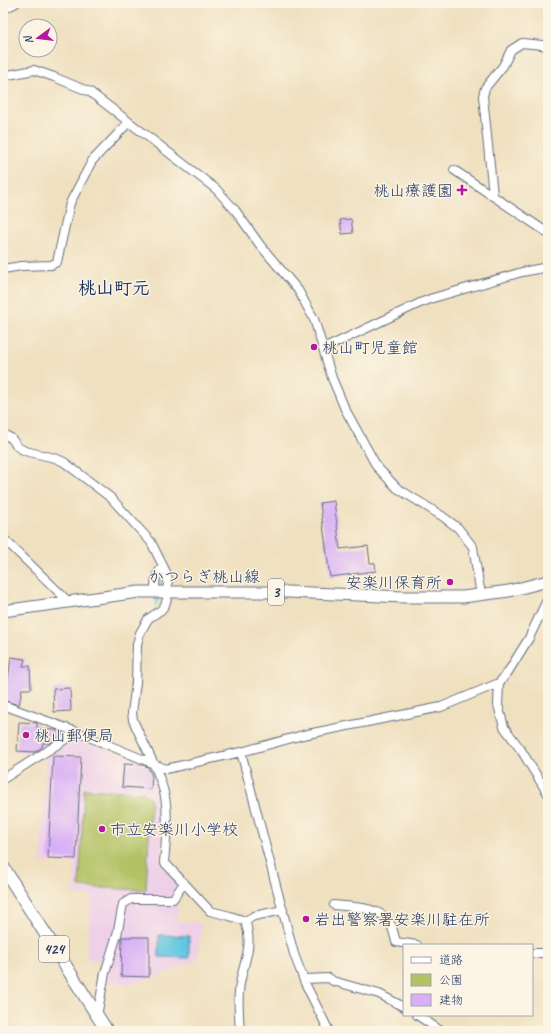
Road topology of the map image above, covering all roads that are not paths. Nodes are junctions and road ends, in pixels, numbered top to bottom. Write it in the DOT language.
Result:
graph roads {
  1 [pos="16,3"];
  2 [pos="3,12"];
  3 [pos="548,47"];
  4 [pos="3,76"];
  5 [pos="129,122"];
  6 [pos="454,170"];
  7 [pos="493,195"];
  8 [pos="548,233"];
  9 [pos="548,266"];
  10 [pos="3,269"];
  11 [pos="323,350"];
  12 [pos="3,434"];
  13 [pos="3,538"];
  14 [pos="163,567"];
  15 [pos="548,582"];
  16 [pos="155,591"];
  17 [pos="167,591"];
  18 [pos="481,596"];
  19 [pos="548,598"];
  20 [pos="68,601"];
  21 [pos="3,612"];
  22 [pos="499,683"];
  23 [pos="3,705"];
  24 [pos="77,732"];
  25 [pos="241,752"];
  26 [pos="153,762"];
  27 [pos="3,779"];
  28 [pos="548,794"];
  29 [pos="3,867"];
  30 [pos="184,883"];
  31 [pos="334,905"];
  32 [pos="283,910"];
  33 [pos="245,921"];
  34 [pos="410,944"];
  35 [pos="533,952"];
  36 [pos="548,953"];
  37 [pos="304,979"];
  38 [pos="403,1006"];
  39 [pos="97,1016"];
  40 [pos="418,1016"];
  41 [pos="107,1031"];
  42 [pos="240,1031"];
  43 [pos="329,1031"];
  44 [pos="441,1031"];
  1 -- 2 [label="street"];
  3 -- 7 [label="street"];
  4 -- 5 [label="street"];
  5 -- 10 [label="street"];
  5 -- 11 [label="street"];
  6 -- 7 [label="street"];
  7 -- 8 [label="street"];
  9 -- 11 [label="street"];
  11 -- 18 [label="street"];
  12 -- 14 [label="street"];
  13 -- 20 [label="street"];
  14 -- 16 [label="street"];
  14 -- 17 [label="street"];
  15 -- 18 [label="main road, かつらぎ桃山線 / 3"];
  16 -- 17 [label="main road, かつらぎ桃山線 / 3"];
  16 -- 20 [label="main road, かつらぎ桃山線 / 3"];
  17 -- 18 [label="main road, かつらぎ桃山線 / 3"];
  17 -- 26 [label="street"];
  19 -- 22 [label="street"];
  20 -- 21 [label="main road, かつらぎ桃山線 / 3"];
  22 -- 25 [label="street"];
  22 -- 28 [label="street"];
  23 -- 24 [label="street"];
  24 -- 26 [label="street"];
  24 -- 27 [label="street"];
  25 -- 26 [label="street"];
  25 -- 32 [label="street"];
  26 -- 30 [label="street"];
  29 -- 39 [label="highway, 424"];
  30 -- 33 [label="street"];
  30 -- 39 [label="street"];
  31 -- 34 [label="street"];
  32 -- 33 [label="street"];
  32 -- 37 [label="street"];
  33 -- 42 [label="street"];
  35 -- 36 [label="street"];
  37 -- 38 [label="street"];
  37 -- 43 [label="street"];
  39 -- 41 [label="highway, 424"];
  40 -- 44 [label="street"];
}
